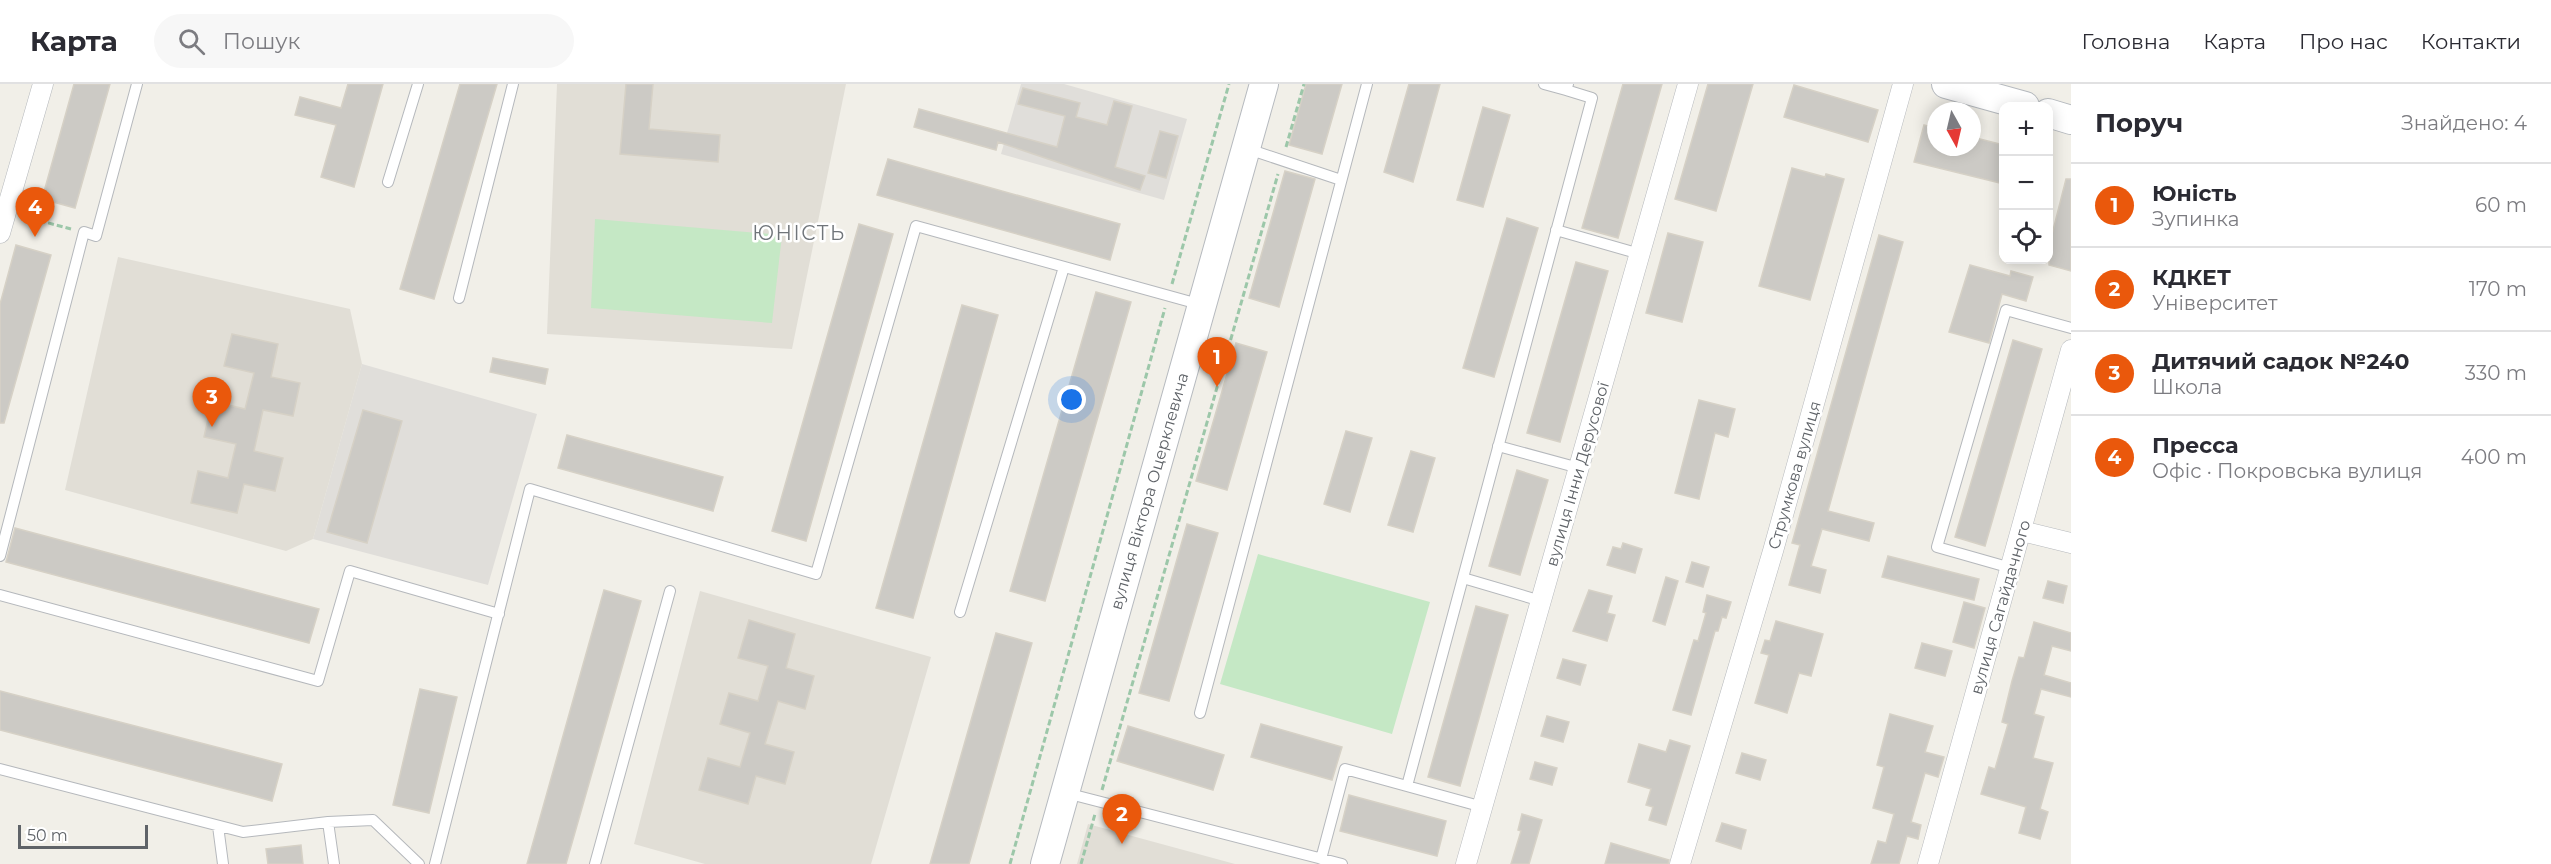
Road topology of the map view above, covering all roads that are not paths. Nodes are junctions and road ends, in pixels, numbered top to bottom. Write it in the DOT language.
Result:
graph roads {
  1 [pos="43,84"];
  2 [pos="137,84"];
  3 [pos="417,84"];
  4 [pos="513,84"];
  5 [pos="1264,84"];
  6 [pos="1367,84"];
  7 [pos="1544,84"];
  8 [pos="1688,84"];
  9 [pos="1903,84"];
  10 [pos="1946,84"];
  11 [pos="1567,87"];
  12 [pos="2011,102"];
  13 [pos="2053,114"];
  14 [pos="2071,120"];
  15 [pos="1246,149"];
  16 [pos="1341,180"];
  17 [pos="388,182"];
  18 [pos="1556,230"];
  19 [pos="0,233"];
  20 [pos="1640,254"];
  21 [pos="1064,267"];
  22 [pos="459,298"];
  23 [pos="1202,305"];
  24 [pos="2071,328"];
  25 [pos="2071,350"];
  26 [pos="1498,446"];
  27 [pos="1579,468"];
  28 [pos="2022,531"];
  29 [pos="2071,543"];
  30 [pos="0,556"];
  31 [pos="2012,568"];
  32 [pos="1463,578"];
  33 [pos="670,591"];
  34 [pos="0,595"];
  35 [pos="1541,601"];
  36 [pos="960,612"];
  37 [pos="499,614"];
  38 [pos="1200,713"];
  39 [pos="0,769"];
  40 [pos="1407,786"];
  41 [pos="1064,792"];
  42 [pos="1483,807"];
  43 [pos="328,822"];
  44 [pos="218,826"];
  45 [pos="1321,858"];
  46 [pos="223,864"];
  47 [pos="334,864"];
  48 [pos="419,864"];
  49 [pos="435,864"];
  50 [pos="595,864"];
  51 [pos="1045,864"];
  52 [pos="1342,864"];
  53 [pos="1466,864"];
  54 [pos="1680,864"];
  55 [pos="1928,864"];
  1 -- 19 [label="street"];
  2 -- 30 [label="lane"];
  3 -- 17 [label="lane"];
  4 -- 22 [label="lane"];
  5 -- 15 [label="street, вулиця Віктора Оцерклевича"];
  6 -- 16 [label="lane"];
  7 -- 11 [label="lane"];
  8 -- 20 [label="street, вулиця Інни Дерусової"];
  9 -- 54 [label="street, Струмкова вулиця"];
  10 -- 12 [label="street"];
  11 -- 18 [label="lane"];
  13 -- 14 [label="street"];
  15 -- 16 [label="lane"];
  15 -- 23 [label="street, вулиця Віктора Оцерклевича"];
  16 -- 38 [label="lane"];
  18 -- 20 [label="lane"];
  18 -- 26 [label="lane"];
  20 -- 27 [label="street, вулиця Інни Дерусової"];
  21 -- 23 [label="lane"];
  21 -- 36 [label="lane"];
  21 -- 37 [label="lane"];
  23 -- 41 [label="street, вулиця Віктора Оцерклевича"];
  24 -- 31 [label="lane"];
  25 -- 28 [label="street, вулиця Сагайдачного"];
  26 -- 27 [label="lane"];
  26 -- 32 [label="lane"];
  27 -- 35 [label="street, вулиця Інни Дерусової"];
  28 -- 29 [label="street"];
  28 -- 31 [label="street, вулиця Сагайдачного"];
  31 -- 55 [label="street, вулиця Сагайдачного"];
  32 -- 35 [label="lane"];
  32 -- 40 [label="lane"];
  33 -- 50 [label="lane"];
  34 -- 37 [label="lane"];
  35 -- 42 [label="street, вулиця Інни Дерусової"];
  37 -- 49 [label="lane"];
  39 -- 44 [label="lane"];
  40 -- 42 [label="lane"];
  40 -- 45 [label="lane"];
  41 -- 45 [label="lane"];
  41 -- 51 [label="street, вулиця Віктора Оцерклевича"];
  42 -- 53 [label="street, вулиця Інни Дерусової"];
  43 -- 44 [label="lane"];
  43 -- 47 [label="lane"];
  43 -- 48 [label="lane"];
  44 -- 46 [label="lane"];
  45 -- 52 [label="lane"];
}
